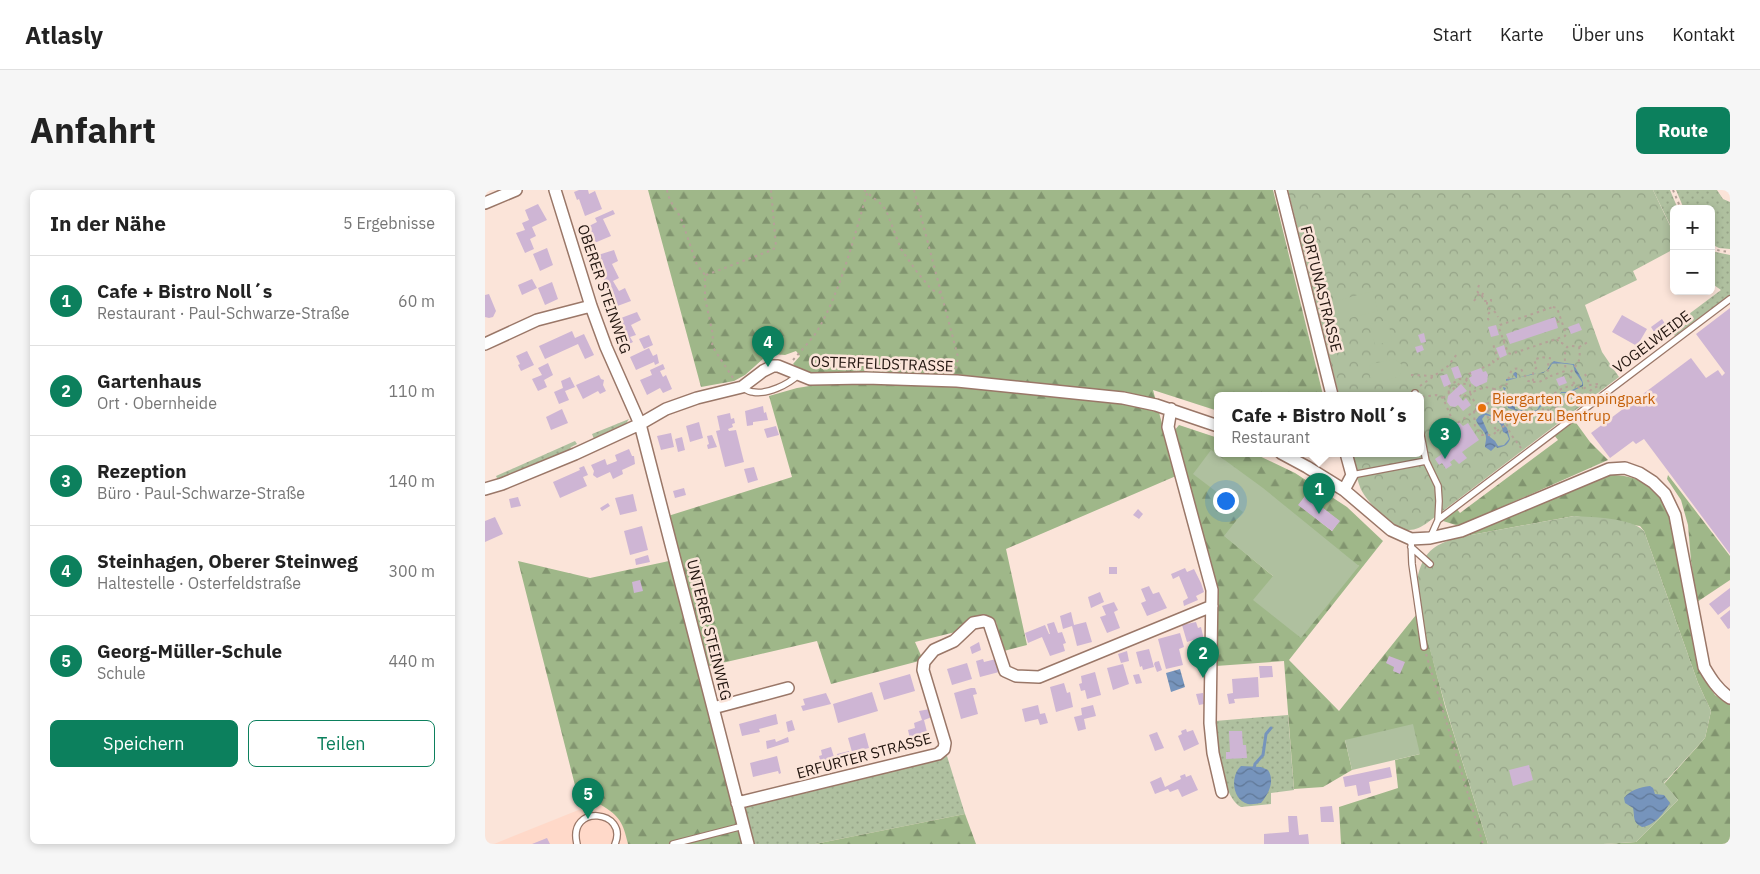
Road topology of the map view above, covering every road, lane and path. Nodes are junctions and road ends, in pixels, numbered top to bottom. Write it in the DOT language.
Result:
graph roads {
  1 [pos="516,190"];
  2 [pos="555,190"];
  3 [pos="667,190"];
  4 [pos="771,190"];
  5 [pos="864,190"];
  6 [pos="914,190"];
  7 [pos="1281,190"];
  8 [pos="1673,190"];
  9 [pos="867,191"];
  10 [pos="485,203"];
  11 [pos="1679,205"];
  12 [pos="1715,249"];
  13 [pos="1730,252"];
  14 [pos="705,275"];
  15 [pos="1479,285"];
  16 [pos="1485,292"];
  17 [pos="941,293"];
  18 [pos="1481,294"];
  19 [pos="1730,299"];
  20 [pos="1492,300"];
  21 [pos="1475,301"];
  22 [pos="1487,302"];
  23 [pos="591,306"];
  24 [pos="1492,310"];
  25 [pos="1498,317"];
  26 [pos="1489,320"];
  27 [pos="1561,321"];
  28 [pos="1557,322"];
  29 [pos="1508,339"];
  30 [pos="1557,339"];
  31 [pos="1503,340"];
  32 [pos="1588,342"];
  33 [pos="485,344"];
  34 [pos="1493,344"];
  35 [pos="1567,347"];
  36 [pos="1579,347"];
  37 [pos="1457,354"];
  38 [pos="958,357"];
  39 [pos="1482,368"];
  40 [pos="785,369"];
  41 [pos="1471,373"];
  42 [pos="1585,374"];
  43 [pos="798,375"];
  44 [pos="1411,375"];
  45 [pos="1435,376"];
  46 [pos="1551,376"];
  47 [pos="1466,380"];
  48 [pos="1533,382"];
  49 [pos="1574,383"];
  50 [pos="1470,385"];
  51 [pos="1590,385"];
  52 [pos="742,387"];
  53 [pos="1495,389"];
  54 [pos="1331,392"];
  55 [pos="1414,392"];
  56 [pos="1449,393"];
  57 [pos="1470,393"];
  58 [pos="1460,395"];
  59 [pos="1424,396"];
  60 [pos="1443,398"];
  61 [pos="1541,398"];
  62 [pos="1493,400"];
  63 [pos="1488,402"];
  64 [pos="1477,408"];
  65 [pos="1489,408"];
  66 [pos="1555,408"];
  67 [pos="1171,409"];
  68 [pos="1474,410"];
  69 [pos="1547,418"];
  70 [pos="640,424"];
  71 [pos="1454,424"];
  72 [pos="1507,424"];
  73 [pos="1214,425"];
  74 [pos="1497,431"];
  75 [pos="1424,438"];
  76 [pos="1524,453"];
  77 [pos="1424,454"];
  78 [pos="1288,457"];
  79 [pos="1347,457"];
  80 [pos="1425,461"];
  81 [pos="1352,475"];
  82 [pos="485,489"];
  83 [pos="1344,490"];
  84 [pos="1438,520"];
  85 [pos="1430,538"];
  86 [pos="1411,543"];
  87 [pos="1430,564"];
  88 [pos="1213,606"];
  89 [pos="1424,647"];
  90 [pos="788,688"];
  91 [pos="1730,698"];
  92 [pos="713,708"];
  93 [pos="1222,792"];
  94 [pos="737,803"];
  95 [pos="743,826"];
  96 [pos="577,844"];
  97 [pos="615,844"];
  98 [pos="673,844"];
  99 [pos="748,844"];
  100 [pos="1483,844"];
  1 -- 10 [label="street"];
  2 -- 23 [label="street, OBERER STEINWEG"];
  3 -- 14 [label="path"];
  4 -- 14 [label="path"];
  5 -- 9 [label="path"];
  6 -- 17 [label="path"];
  7 -- 54 [label="street, FORTUNASTRASSE"];
  8 -- 11 [label="path"];
  9 -- 17 [label="path"];
  9 -- 40 [label="path"];
  12 -- 13 [label="path"];
  14 -- 52 [label="path"];
  15 -- 18 [label="path"];
  16 -- 18 [label="path"];
  17 -- 38 [label="path"];
  18 -- 21 [label="path"];
  18 -- 22 [label="path"];
  19 -- 76 [label="lane, VOGELWEIDE"];
  20 -- 22 [label="path"];
  22 -- 24 [label="path"];
  23 -- 33 [label="street"];
  23 -- 70 [label="street, OBERER STEINWEG"];
  24 -- 25 [label="path"];
  24 -- 26 [label="path"];
  27 -- 28 [label="path"];
  27 -- 30 [label="path"];
  27 -- 31 [label="path"];
  29 -- 31 [label="path"];
  30 -- 31 [label="path"];
  30 -- 35 [label="path"];
  32 -- 36 [label="path"];
  34 -- 39 [label="path"];
  35 -- 36 [label="path"];
  35 -- 46 [label="path"];
  36 -- 49 [label="path"];
  37 -- 45 [label="path"];
  40 -- 43 [label="street, OSTERFELDSTRASSE"];
  40 -- 52 [label="street"];
  41 -- 47 [label="path"];
  42 -- 51 [label="path"];
  43 -- 52 [label="lane"];
  43 -- 67 [label="street, OSTERFELDSTRASSE"];
  44 -- 45 [label="path"];
  45 -- 55 [label="path"];
  46 -- 48 [label="path"];
  46 -- 48 [label="path"];
  47 -- 50 [label="path"];
  47 -- 56 [label="path"];
  48 -- 53 [label="path"];
  49 -- 51 [label="path"];
  49 -- 61 [label="path"];
  50 -- 56 [label="path"];
  50 -- 57 [label="path"];
  51 -- 66 [label="path"];
  52 -- 70 [label="street"];
  53 -- 57 [label="path"];
  53 -- 62 [label="path"];
  56 -- 60 [label="path"];
  57 -- 58 [label="path"];
  57 -- 64 [label="path"];
  59 -- 60 [label="path"];
  60 -- 71 [label="path"];
  61 -- 62 [label="path"];
  61 -- 69 [label="path"];
  62 -- 63 [label="path"];
  63 -- 64 [label="path"];
  63 -- 65 [label="path"];
  64 -- 68 [label="path"];
  65 -- 72 [label="path"];
  65 -- 74 [label="path"];
  66 -- 69 [label="path"];
  66 -- 69 [label="path"];
  67 -- 73 [label="street, OSTERFELDSTRASSE"];
  67 -- 88 [label="street"];
  68 -- 71 [label="path"];
  68 -- 74 [label="path"];
  70 -- 82 [label="street"];
  70 -- 92 [label="street, UNTERER STEINWEG"];
  71 -- 75 [label="path"];
  72 -- 74 [label="path"];
  72 -- 76 [label="path"];
  76 -- 84 [label="lane, VOGELWEIDE"];
  77 -- 80 [label="lane"];
  78 -- 83 [label="street"];
  79 -- 81 [label="street"];
  80 -- 81 [label="lane"];
  80 -- 84 [label="lane"];
  81 -- 83 [label="street"];
  83 -- 86 [label="street"];
  84 -- 85 [label="lane, VOGELWEIDE"];
  85 -- 86 [label="street"];
  85 -- 91 [label="street"];
  86 -- 87 [label="lane"];
  86 -- 89 [label="lane"];
  88 -- 93 [label="street"];
  88 -- 94 [label="street, ERFURTER STRASSE"];
  89 -- 100 [label="path"];
  90 -- 92 [label="street"];
  92 -- 94 [label="street, UNTERER STEINWEG"];
  94 -- 95 [label="street, UNTERER STEINWEG"];
  95 -- 98 [label="lane"];
  95 -- 99 [label="street, UNTERER STEINWEG"];
  96 -- 97 [label="lane"];
}
